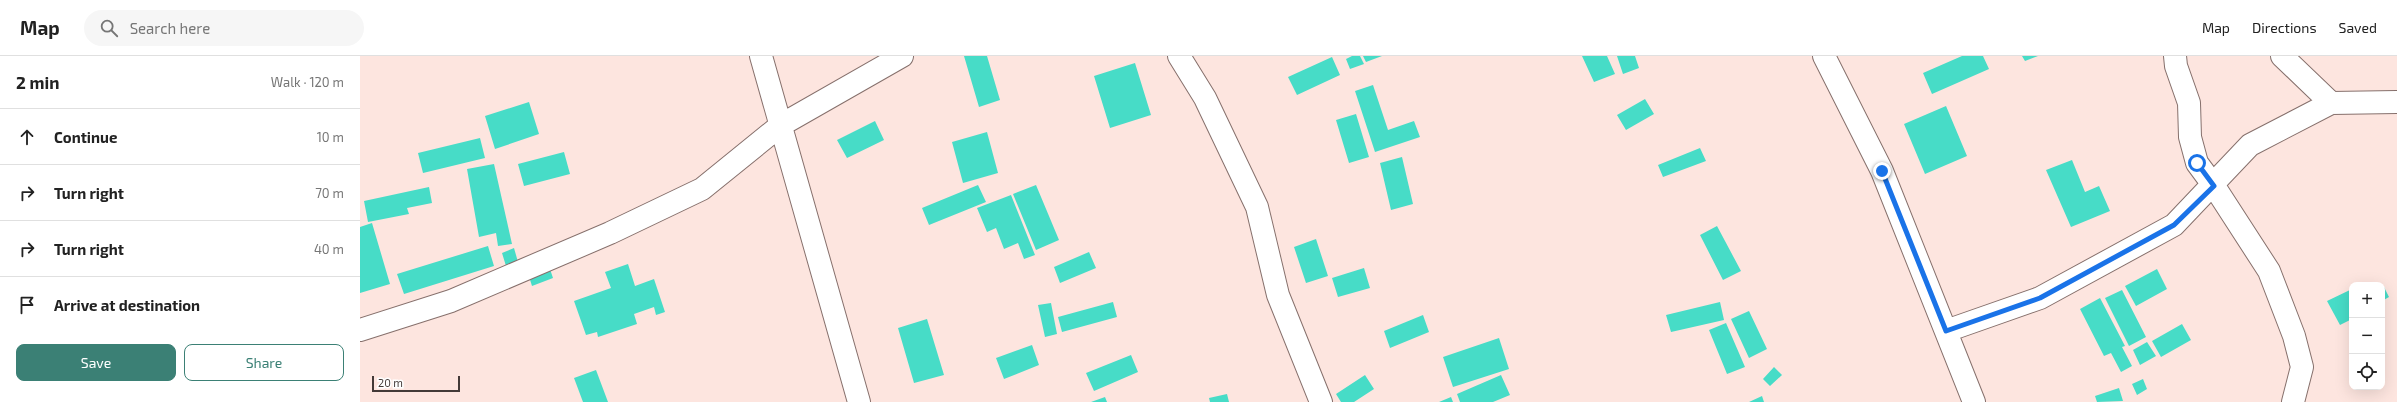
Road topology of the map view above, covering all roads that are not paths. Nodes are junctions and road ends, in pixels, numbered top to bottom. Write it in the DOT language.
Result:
graph roads {
  1 [pos="761,56"];
  2 [pos="902,56"];
  3 [pos="1179,56"];
  4 [pos="1824,56"];
  5 [pos="2175,56"];
  6 [pos="2282,56"];
  7 [pos="2397,102"];
  8 [pos="2331,103"];
  9 [pos="781,125"];
  10 [pos="2214,186"];
  11 [pos="360,330"];
  12 [pos="1946,331"];
  13 [pos="859,402"];
  14 [pos="1321,402"];
  15 [pos="1974,402"];
  16 [pos="2293,402"];
  1 -- 9 [label="street"];
  2 -- 9 [label="street"];
  3 -- 14 [label="street"];
  4 -- 12 [label="street"];
  5 -- 10 [label="street"];
  6 -- 8 [label="street"];
  7 -- 8 [label="street"];
  8 -- 10 [label="street"];
  9 -- 11 [label="street"];
  9 -- 13 [label="street"];
  10 -- 12 [label="street"];
  10 -- 16 [label="street"];
  12 -- 15 [label="street"];
}
